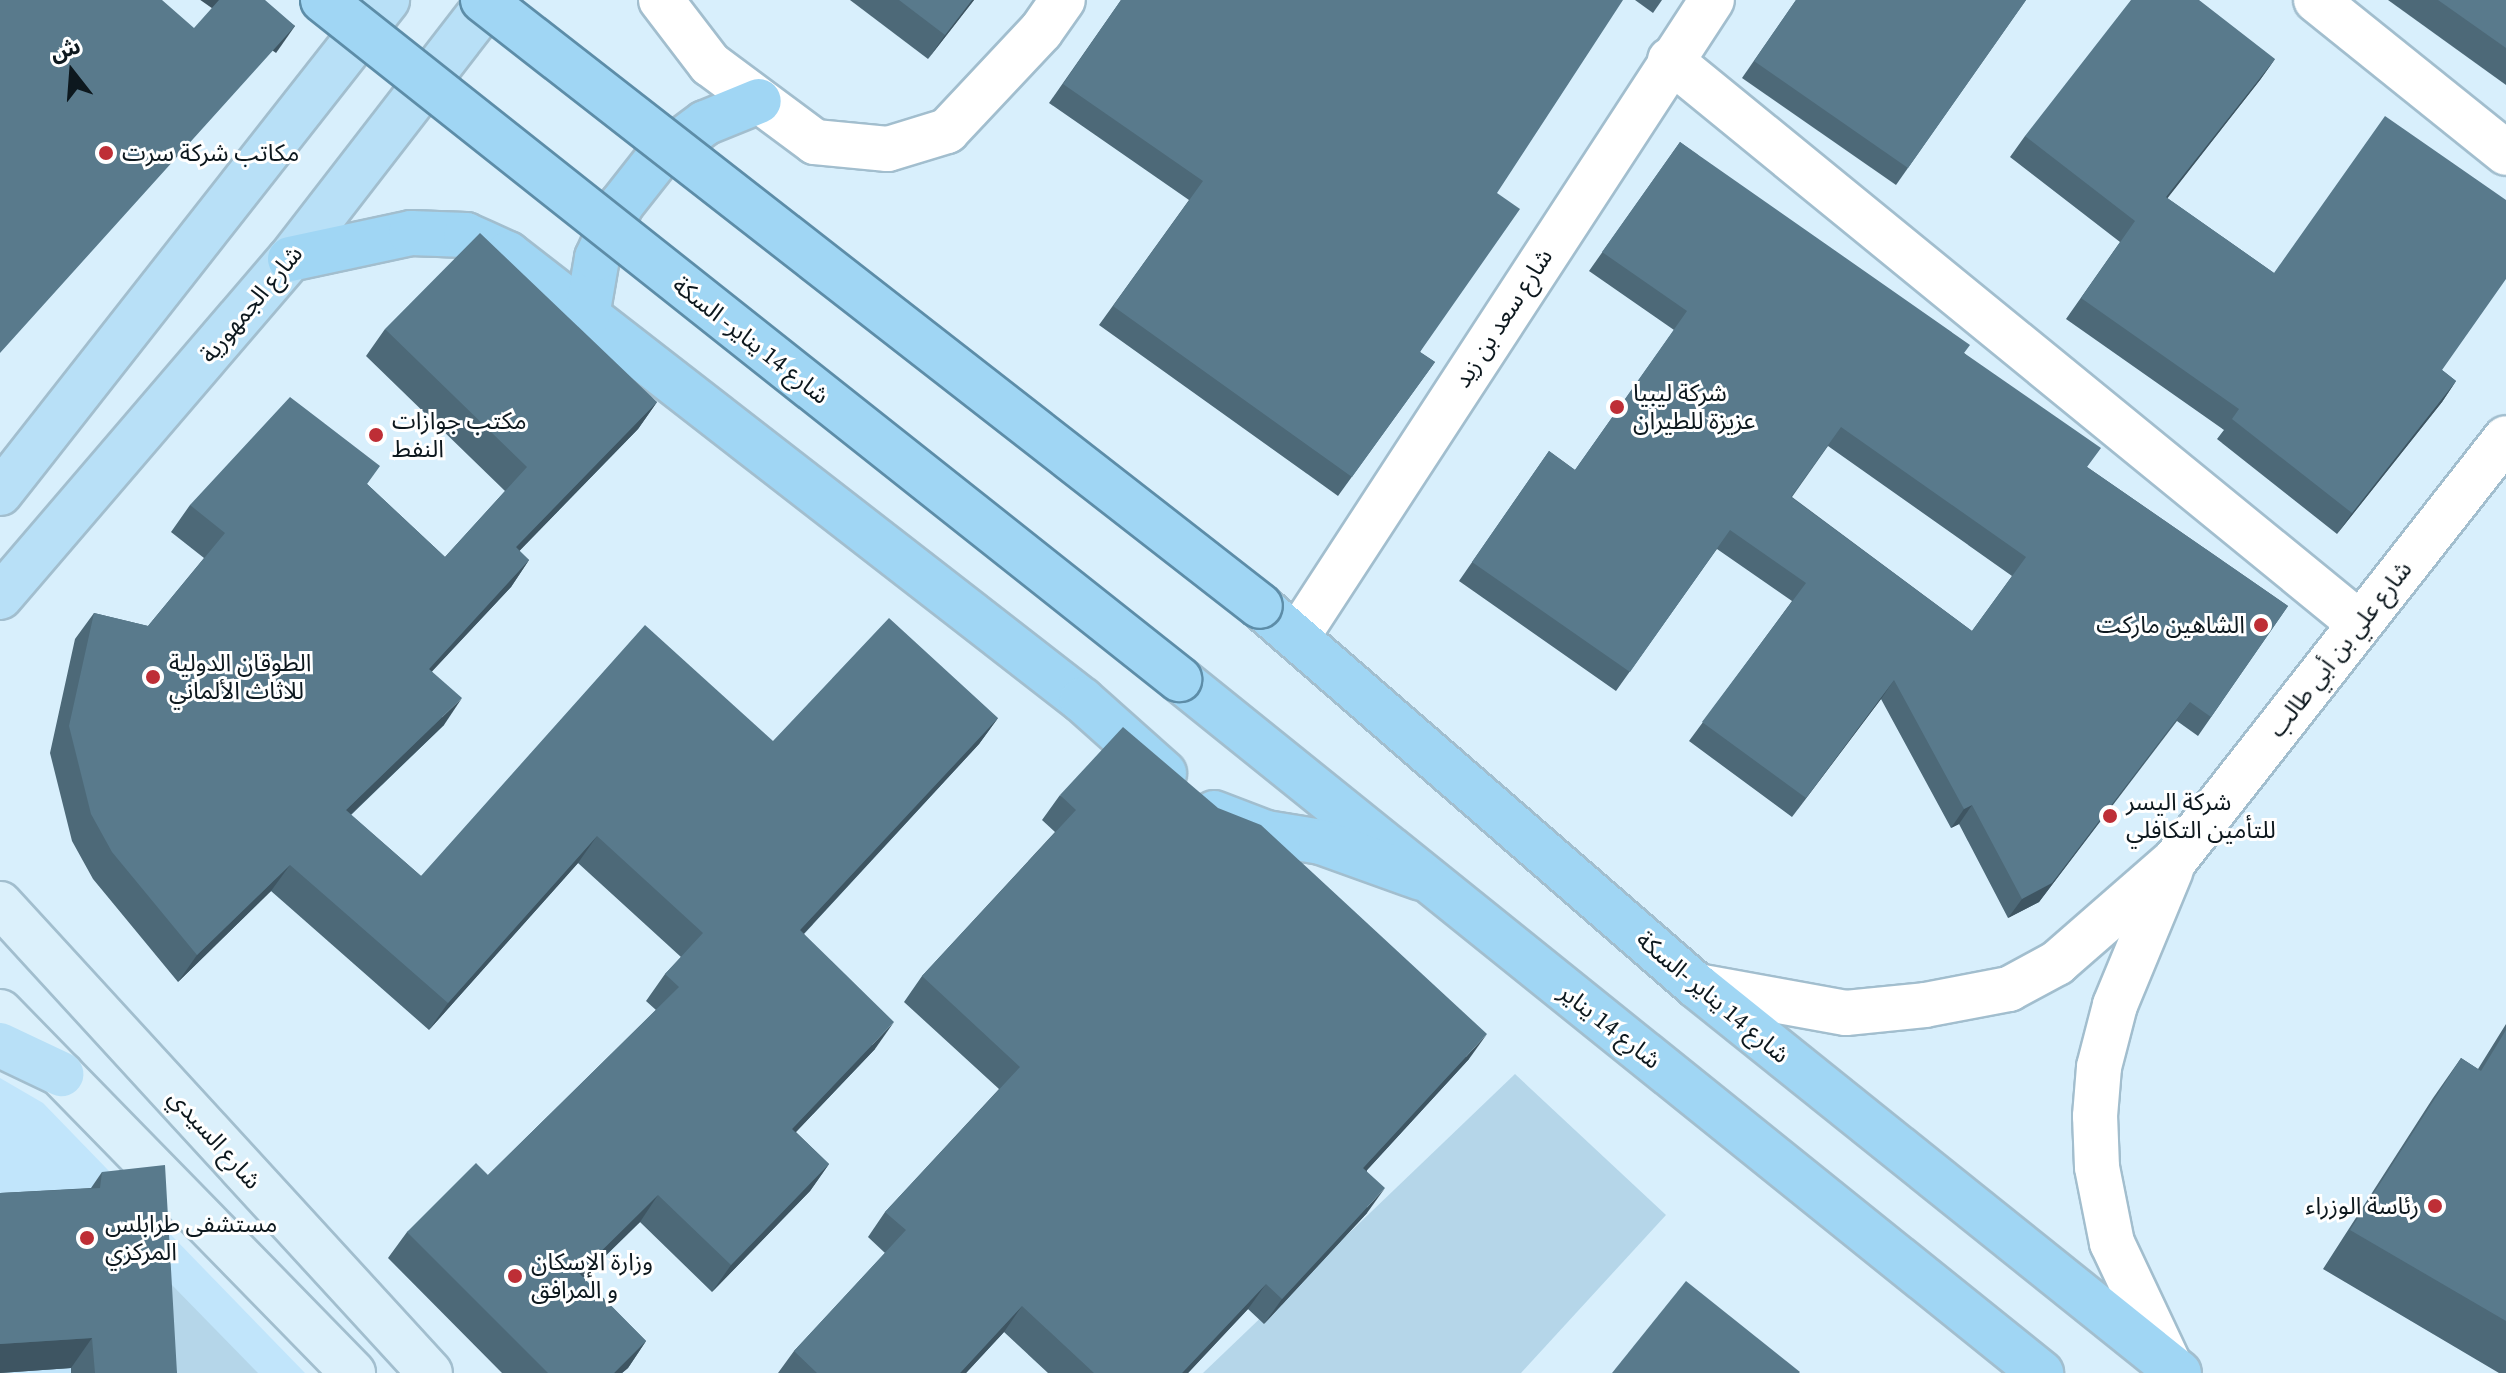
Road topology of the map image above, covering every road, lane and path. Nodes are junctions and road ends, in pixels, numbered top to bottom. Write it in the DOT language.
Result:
graph roads {
  1 [pos="323,0"];
  2 [pos="387,0"];
  3 [pos="483,0"];
  4 [pos="490,0"];
  5 [pos="661,0"];
  6 [pos="1063,0"];
  7 [pos="1712,0"];
  8 [pos="2316,0"];
  9 [pos="1670,60"];
  10 [pos="759,101"];
  11 [pos="2506,153"];
  12 [pos="290,259"];
  13 [pos="587,316"];
  14 [pos="2506,438"];
  15 [pos="0,493"];
  16 [pos="0,597"];
  17 [pos="2359,623"];
  18 [pos="1297,637"];
  19 [pos="1179,679"];
  20 [pos="2175,860"];
  21 [pos="1421,878"];
  22 [pos="0,904"];
  23 [pos="1697,986"];
  24 [pos="0,1012"];
  25 [pos="0,1045"];
  26 [pos="61,1074"];
  27 [pos="2174,1369"];
  28 [pos="353,1373"];
  29 [pos="430,1373"];
  30 [pos="2041,1373"];
  1 -- 19 [label="highway, شارع 14 يناير- السكة, bridge"];
  2 -- 15 [label="main road"];
  3 -- 18 [label="highway, شارع 14 يناير -السكة, bridge"];
  4 -- 12 [label="main road, شارع الجمهورية"];
  5 -- 10 [label="street"];
  6 -- 10 [label="street"];
  7 -- 9 [label="street, شارع سعد بن زيد"];
  8 -- 11 [label="street"];
  9 -- 17 [label="street"];
  9 -- 18 [label="street, شارع سعد بن زيد"];
  10 -- 13 [label="highway"];
  12 -- 13 [label="highway"];
  12 -- 16 [label="main road, شارع الجمهورية"];
  13 -- 21 [label="highway"];
  14 -- 17 [label="street, شارع علي بن أبي طالب"];
  17 -- 20 [label="street, شارع علي بن أبي طالب"];
  18 -- 23 [label="highway, شارع 14 يناير -السكة"];
  19 -- 21 [label="highway, شارع 14 يناير"];
  20 -- 23 [label="street, شارع علي بن أبي طالب"];
  20 -- 27 [label="street, شارع علي بن أبي طالب"];
  21 -- 30 [label="highway, شارع 14 يناير"];
  22 -- 29 [label="main road, شارع السيدي"];
  23 -- 27 [label="highway, شارع 14 يناير -السكة"];
  24 -- 26 [label="main road"];
  25 -- 26 [label="main road"];
  26 -- 28 [label="main road"];
}
